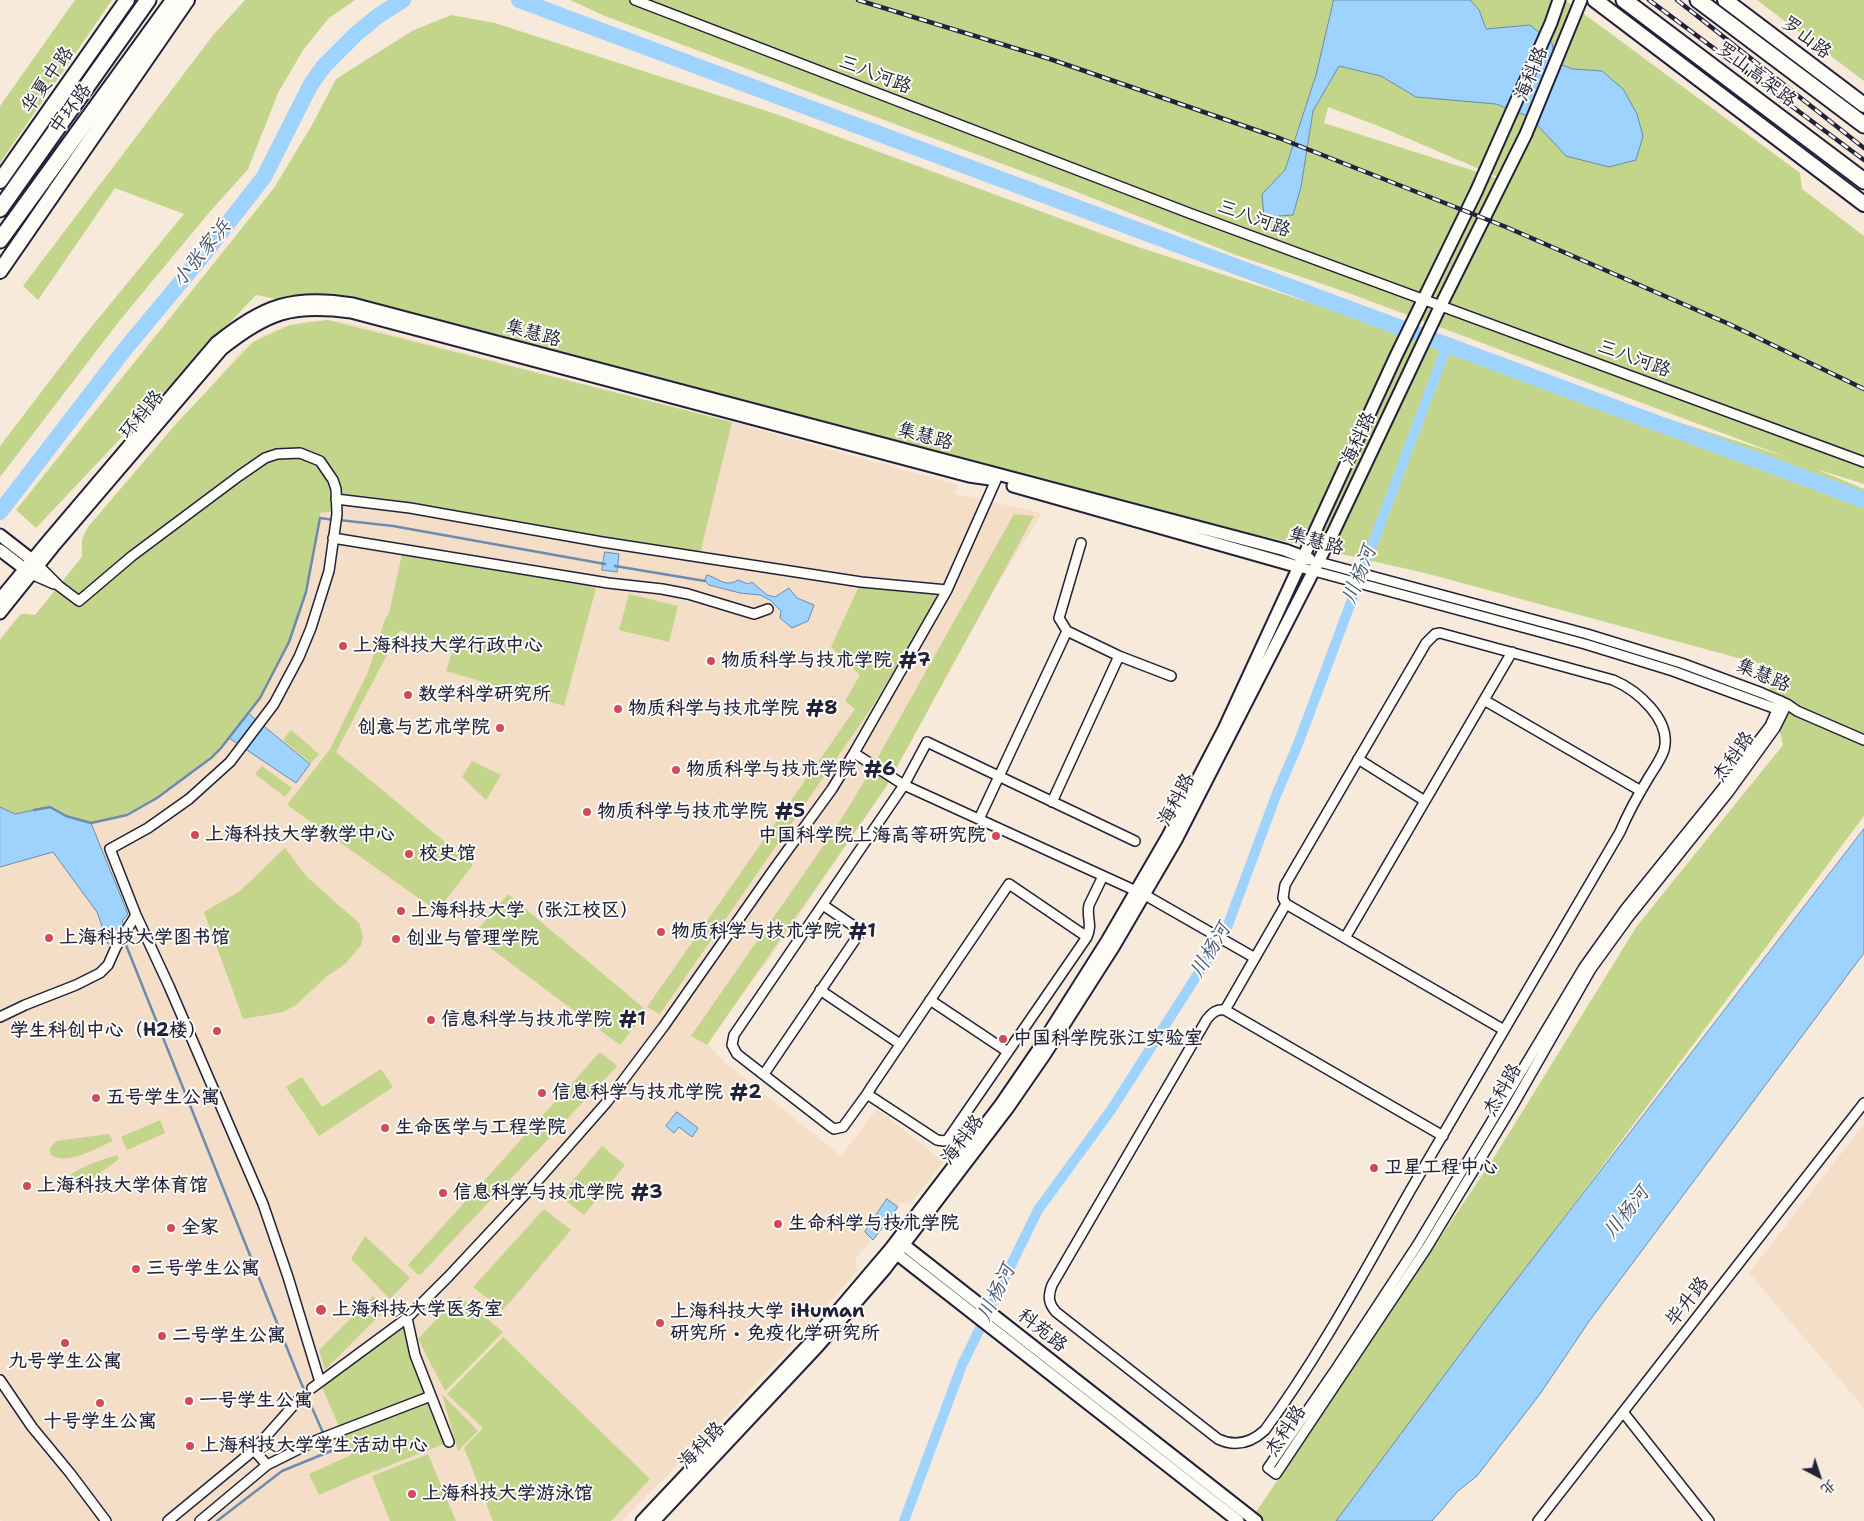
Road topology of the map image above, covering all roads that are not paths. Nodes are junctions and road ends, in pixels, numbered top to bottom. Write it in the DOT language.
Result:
graph roads {
  1 [pos="127,0"];
  2 [pos="147,0"];
  3 [pos="174,0"];
  4 [pos="187,0"];
  5 [pos="635,0"];
  6 [pos="1560,0"];
  7 [pos="1581,0"];
  8 [pos="1595,0"];
  9 [pos="1624,0"];
  10 [pos="1698,0"];
  11 [pos="1724,0"];
  12 [pos="1864,105"];
  13 [pos="1864,125"];
  14 [pos="0,181"];
  15 [pos="1864,182"];
  16 [pos="1864,204"];
  17 [pos="0,209"];
  18 [pos="0,240"];
  19 [pos="0,271"];
  20 [pos="1423,301"];
  21 [pos="352,308"];
  22 [pos="1440,308"];
  23 [pos="1864,462"];
  24 [pos="996,480"];
  25 [pos="336,499"];
  26 [pos="334,538"];
  27 [pos="2,542"];
  28 [pos="1082,543"];
  29 [pos="1301,562"];
  30 [pos="1317,566"];
  31 [pos="32,567"];
  32 [pos="1375,581"];
  33 [pos="948,590"];
  34 [pos="0,599"];
  35 [pos="768,609"];
  36 [pos="0,613"];
  37 [pos="1067,630"];
  38 [pos="1512,652"];
  39 [pos="1119,656"];
  40 [pos="1171,676"];
  41 [pos="1484,700"];
  42 [pos="1782,707"];
  43 [pos="1864,740"];
  44 [pos="854,753"];
  45 [pos="1358,759"];
  46 [pos="998,776"];
  47 [pos="904,785"];
  48 [pos="1641,791"];
  49 [pos="1425,801"];
  50 [pos="1052,802"];
  51 [pos="979,819"];
  52 [pos="1135,841"];
  53 [pos="1103,876"];
  54 [pos="1141,893"];
  55 [pos="1286,904"];
  56 [pos="823,905"];
  57 [pos="136,916"];
  58 [pos="1087,937"];
  59 [pos="1345,938"];
  60 [pos="1255,958"];
  61 [pos="820,990"];
  62 [pos="930,1000"];
  63 [pos="1225,1010"];
  64 [pos="0,1017"];
  65 [pos="1504,1030"];
  66 [pos="900,1044"];
  67 [pos="1008,1052"];
  68 [pos="764,1074"];
  69 [pos="867,1094"];
  70 [pos="1864,1103"];
  71 [pos="1443,1136"];
  72 [pos="898,1247"];
  73 [pos="407,1318"];
  74 [pos="0,1380"];
  75 [pos="320,1382"];
  76 [pos="312,1388"];
  77 [pos="431,1396"];
  78 [pos="300,1398"];
  79 [pos="1623,1412"];
  80 [pos="449,1442"];
  81 [pos="254,1450"];
  82 [pos="267,1465"];
  83 [pos="1218,1498"];
  84 [pos="106,1521"];
  85 [pos="168,1521"];
  86 [pos="200,1521"];
  87 [pos="642,1521"];
  88 [pos="654,1521"];
  89 [pos="1238,1521"];
  90 [pos="1256,1521"];
  91 [pos="1538,1521"];
  92 [pos="1709,1521"];
  1 -- 14 [label="main road, 华夏中路"];
  2 -- 17 [label="highway, 中环路"];
  3 -- 18 [label="highway, 中环路"];
  4 -- 19 [label="main road"];
  5 -- 20 [label="street, 三八河路"];
  6 -- 20 [label="street, 海科路"];
  7 -- 22 [label="street, 海科路"];
  8 -- 16 [label="main road"];
  9 -- 15 [label="highway, 罗山高架路"];
  10 -- 13 [label="highway, 罗山高架路"];
  11 -- 12 [label="main road, 罗山路"];
  20 -- 22 [label="street, 三八河路"];
  20 -- 29 [label="street, 海科路"];
  21 -- 24 [label="street, 集慧路"];
  21 -- 29 [label="street, 集慧路"];
  21 -- 31 [label="street, 环科路"];
  22 -- 23 [label="street, 三八河路"];
  22 -- 30 [label="street, 海科路"];
  24 -- 29 [label="street, 集慧路"];
  24 -- 33 [label="street"];
  25 -- 26 [label="street"];
  25 -- 31 [label="street"];
  25 -- 33 [label="street"];
  26 -- 35 [label="street"];
  26 -- 57 [label="street"];
  27 -- 31 [label="street"];
  28 -- 37 [label="street"];
  29 -- 30 [label="street, 集慧路"];
  29 -- 54 [label="street, 海科路"];
  30 -- 32 [label="street, 集慧路"];
  30 -- 32 [label="street, 集慧路"];
  30 -- 54 [label="street, 海科路"];
  31 -- 34 [label="street, 环科路"];
  31 -- 36 [label="street, 环科路"];
  32 -- 42 [label="street, 集慧路"];
  33 -- 44 [label="street"];
  37 -- 39 [label="street"];
  37 -- 46 [label="street"];
  38 -- 41 [label="street"];
  38 -- 45 [label="street"];
  38 -- 48 [label="street"];
  39 -- 40 [label="street"];
  39 -- 50 [label="street"];
  41 -- 48 [label="street"];
  41 -- 49 [label="street"];
  42 -- 42 [label="street, 杰科路"];
  42 -- 43 [label="street, 集慧路"];
  44 -- 47 [label="street"];
  44 -- 73 [label="street"];
  45 -- 49 [label="street"];
  45 -- 55 [label="street"];
  46 -- 47 [label="street"];
  46 -- 50 [label="street"];
  46 -- 51 [label="street"];
  47 -- 51 [label="street"];
  47 -- 56 [label="street"];
  48 -- 65 [label="street"];
  49 -- 59 [label="street"];
  50 -- 52 [label="street"];
  51 -- 53 [label="street"];
  53 -- 54 [label="street"];
  53 -- 58 [label="street"];
  54 -- 60 [label="street"];
  54 -- 72 [label="street, 海科路"];
  55 -- 59 [label="street"];
  55 -- 60 [label="street"];
  56 -- 61 [label="street"];
  56 -- 68 [label="street"];
  57 -- 64 [label="street"];
  57 -- 75 [label="street"];
  58 -- 62 [label="street"];
  58 -- 67 [label="street"];
  59 -- 65 [label="street"];
  60 -- 63 [label="street"];
  61 -- 66 [label="street"];
  61 -- 68 [label="street"];
  62 -- 66 [label="street"];
  62 -- 67 [label="street"];
  63 -- 71 [label="street"];
  63 -- 71 [label="street"];
  65 -- 71 [label="street"];
  66 -- 69 [label="street"];
  67 -- 69 [label="street"];
  68 -- 69 [label="street"];
  70 -- 79 [label="street, 毕升路"];
  72 -- 83 [label="street, 科苑路"];
  72 -- 87 [label="street, 海科路"];
  72 -- 88 [label="street, 海科路"];
  73 -- 75 [label="street"];
  73 -- 77 [label="street"];
  74 -- 84 [label="street"];
  75 -- 76 [label="street"];
  77 -- 80 [label="street"];
  77 -- 82 [label="street"];
  78 -- 81 [label="street"];
  79 -- 91 [label="street, 毕升路"];
  79 -- 92 [label="street"];
  81 -- 82 [label="street"];
  81 -- 85 [label="street"];
  82 -- 86 [label="street"];
  83 -- 89 [label="street, 科苑路"];
  83 -- 90 [label="street, 科苑路"];
}
